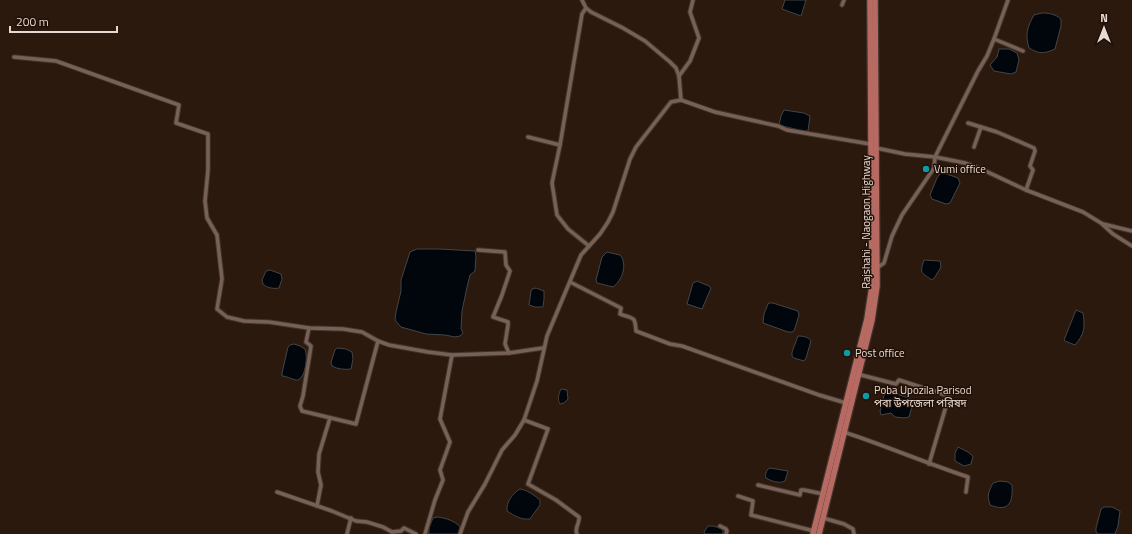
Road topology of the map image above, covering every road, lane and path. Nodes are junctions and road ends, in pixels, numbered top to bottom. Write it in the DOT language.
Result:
graph roads {
  1 [pos="582,0"];
  2 [pos="693,0"];
  3 [pos="844,0"];
  4 [pos="870,0"];
  5 [pos="875,0"];
  6 [pos="1008,0"];
  7 [pos="842,4"];
  8 [pos="586,8"];
  9 [pos="994,39"];
  10 [pos="1024,51"];
  11 [pos="14,57"];
  12 [pos="679,76"];
  13 [pos="681,100"];
  14 [pos="873,111"];
  15 [pos="968,123"];
  16 [pos="981,127"];
  17 [pos="528,137"];
  18 [pos="870,144"];
  19 [pos="560,145"];
  20 [pos="974,147"];
  21 [pos="876,148"];
  22 [pos="935,157"];
  23 [pos="874,186"];
  24 [pos="1026,190"];
  25 [pos="1102,223"];
  26 [pos="1132,231"];
  27 [pos="589,246"];
  28 [pos="1132,246"];
  29 [pos="478,250"];
  30 [pos="877,268"];
  31 [pos="570,282"];
  32 [pos="308,328"];
  33 [pos="378,342"];
  34 [pos="543,348"];
  35 [pos="509,353"];
  36 [pos="452,355"];
  37 [pos="856,373"];
  38 [pos="846,403"];
  39 [pos="330,418"];
  40 [pos="524,420"];
  41 [pos="844,432"];
  42 [pos="929,464"];
  43 [pos="758,484"];
  44 [pos="277,492"];
  45 [pos="966,492"];
  46 [pos="823,494"];
  47 [pos="738,496"];
  48 [pos="317,506"];
  49 [pos="351,518"];
  50 [pos="823,518"];
  51 [pos="720,526"];
  52 [pos="815,533"];
  53 [pos="347,534"];
  54 [pos="416,534"];
  55 [pos="425,534"];
  56 [pos="460,534"];
  57 [pos="577,534"];
  58 [pos="726,534"];
  59 [pos="854,534"];
  1 -- 8 [label="street"];
  2 -- 12 [label="street"];
  3 -- 7 [label="street"];
  4 -- 14 [label="main road, Rajshahi - Naogaon Highway"];
  5 -- 14 [label="main road, Rajshahi - Naogaon Highway"];
  6 -- 9 [label="street"];
  8 -- 12 [label="street"];
  8 -- 19 [label="street"];
  9 -- 10 [label="street"];
  9 -- 22 [label="street"];
  11 -- 32 [label="street"];
  12 -- 13 [label="street"];
  13 -- 18 [label="street"];
  13 -- 27 [label="street"];
  14 -- 18 [label="main road, Rajshahi - Naogaon Highway"];
  14 -- 21 [label="main road, Rajshahi - Naogaon Highway"];
  15 -- 16 [label="street"];
  16 -- 20 [label="street"];
  16 -- 24 [label="street"];
  17 -- 19 [label="street"];
  18 -- 23 [label="main road, Rajshahi - Naogaon Highway"];
  19 -- 27 [label="street"];
  21 -- 22 [label="street"];
  21 -- 23 [label="main road, Rajshahi - Naogaon Highway"];
  22 -- 24 [label="street"];
  22 -- 30 [label="street"];
  23 -- 30 [label="main road, Rajshahi - Naogaon Highway"];
  23 -- 37 [label="main road, Rajshahi - Naogaon Highway"];
  24 -- 25 [label="street"];
  25 -- 26 [label="street"];
  25 -- 28 [label="street"];
  27 -- 31 [label="street"];
  29 -- 35 [label="street"];
  30 -- 37 [label="main road, Rajshahi - Naogaon Highway"];
  31 -- 34 [label="street"];
  31 -- 38 [label="street"];
  32 -- 33 [label="street"];
  32 -- 39 [label="street"];
  33 -- 36 [label="street"];
  33 -- 39 [label="street"];
  34 -- 35 [label="street"];
  34 -- 40 [label="street"];
  35 -- 36 [label="street"];
  36 -- 55 [label="street"];
  37 -- 38 [label="main road, Rajshahi - Naogaon Highway"];
  37 -- 41 [label="main road, Rajshahi - Naogaon Highway"];
  37 -- 42 [label="street"];
  38 -- 46 [label="main road, Rajshahi - Naogaon Highway"];
  39 -- 48 [label="street"];
  40 -- 56 [label="street"];
  40 -- 57 [label="street"];
  41 -- 42 [label="street"];
  41 -- 50 [label="main road, Rajshahi - Naogaon Highway"];
  42 -- 45 [label="street"];
  43 -- 46 [label="street"];
  44 -- 48 [label="street"];
  46 -- 52 [label="main road, Rajshahi - Naogaon Highway"];
  47 -- 52 [label="street"];
  48 -- 49 [label="street"];
  49 -- 53 [label="street"];
  49 -- 54 [label="street"];
  50 -- 52 [label="main road, Rajshahi - Naogaon Highway"];
  50 -- 59 [label="street"];
  51 -- 58 [label="street"];
}
